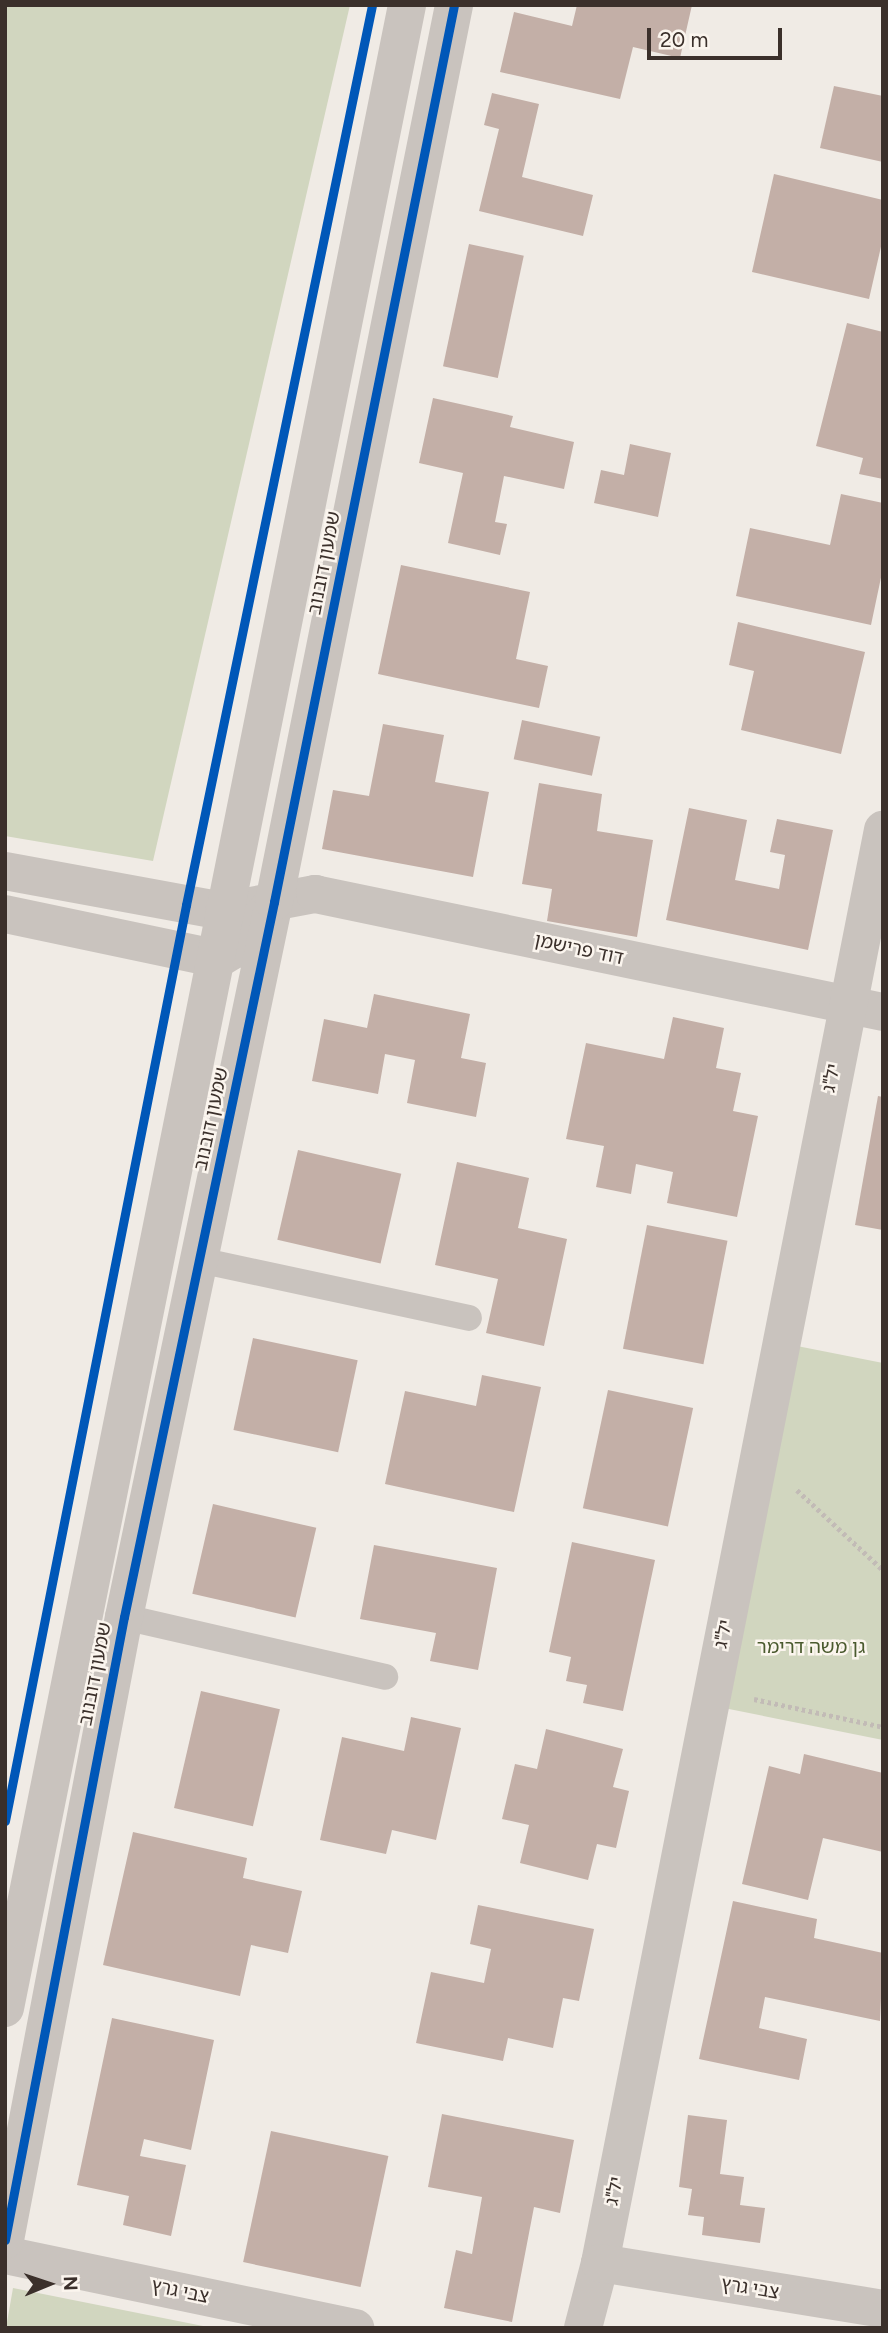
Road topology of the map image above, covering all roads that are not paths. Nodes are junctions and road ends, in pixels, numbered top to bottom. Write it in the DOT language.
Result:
graph roads {
  1 [pos="407,5"];
  2 [pos="454,5"];
  3 [pos="883,830"];
  4 [pos="5,871"];
  5 [pos="274,902"];
  6 [pos="224,911"];
  7 [pos="5,915"];
  8 [pos="218,959"];
  9 [pos="846,1005"];
  10 [pos="883,1012"];
  11 [pos="199,1260"];
  12 [pos="469,1318"];
  13 [pos="124,1617"];
  14 [pos="385,1677"];
  15 [pos="5,2008"];
  16 [pos="5,2240"];
  17 [pos="5,2255"];
  18 [pos="600,2263"];
  19 [pos="883,2309"];
  20 [pos="355,2328"];
  21 [pos="583,2328"];
  1 -- 6 [label="street, שמעון דובנוב"];
  2 -- 5 [label="street, שמעון דובנוב"];
  3 -- 9 [label="street, יל\"ג"];
  4 -- 6 [label="street, דוד פרישמן"];
  5 -- 6 [label="street, דוד פרישמן"];
  5 -- 8 [label="street"];
  5 -- 9 [label="street, דוד פרישמן"];
  5 -- 11 [label="street, שמעון דובנוב"];
  6 -- 8 [label="street, שמעון דובנוב"];
  7 -- 8 [label="street"];
  8 -- 15 [label="street, שמעון דובנוב"];
  9 -- 10 [label="street, דוד פרישמן"];
  9 -- 18 [label="street, יל\"ג"];
  11 -- 12 [label="lane"];
  11 -- 13 [label="street, שמעון דובנוב"];
  13 -- 14 [label="lane"];
  13 -- 16 [label="street, שמעון דובנוב"];
  17 -- 20 [label="street, צבי גרץ"];
  18 -- 19 [label="street, צבי גרץ"];
  18 -- 21 [label="street"];
}
